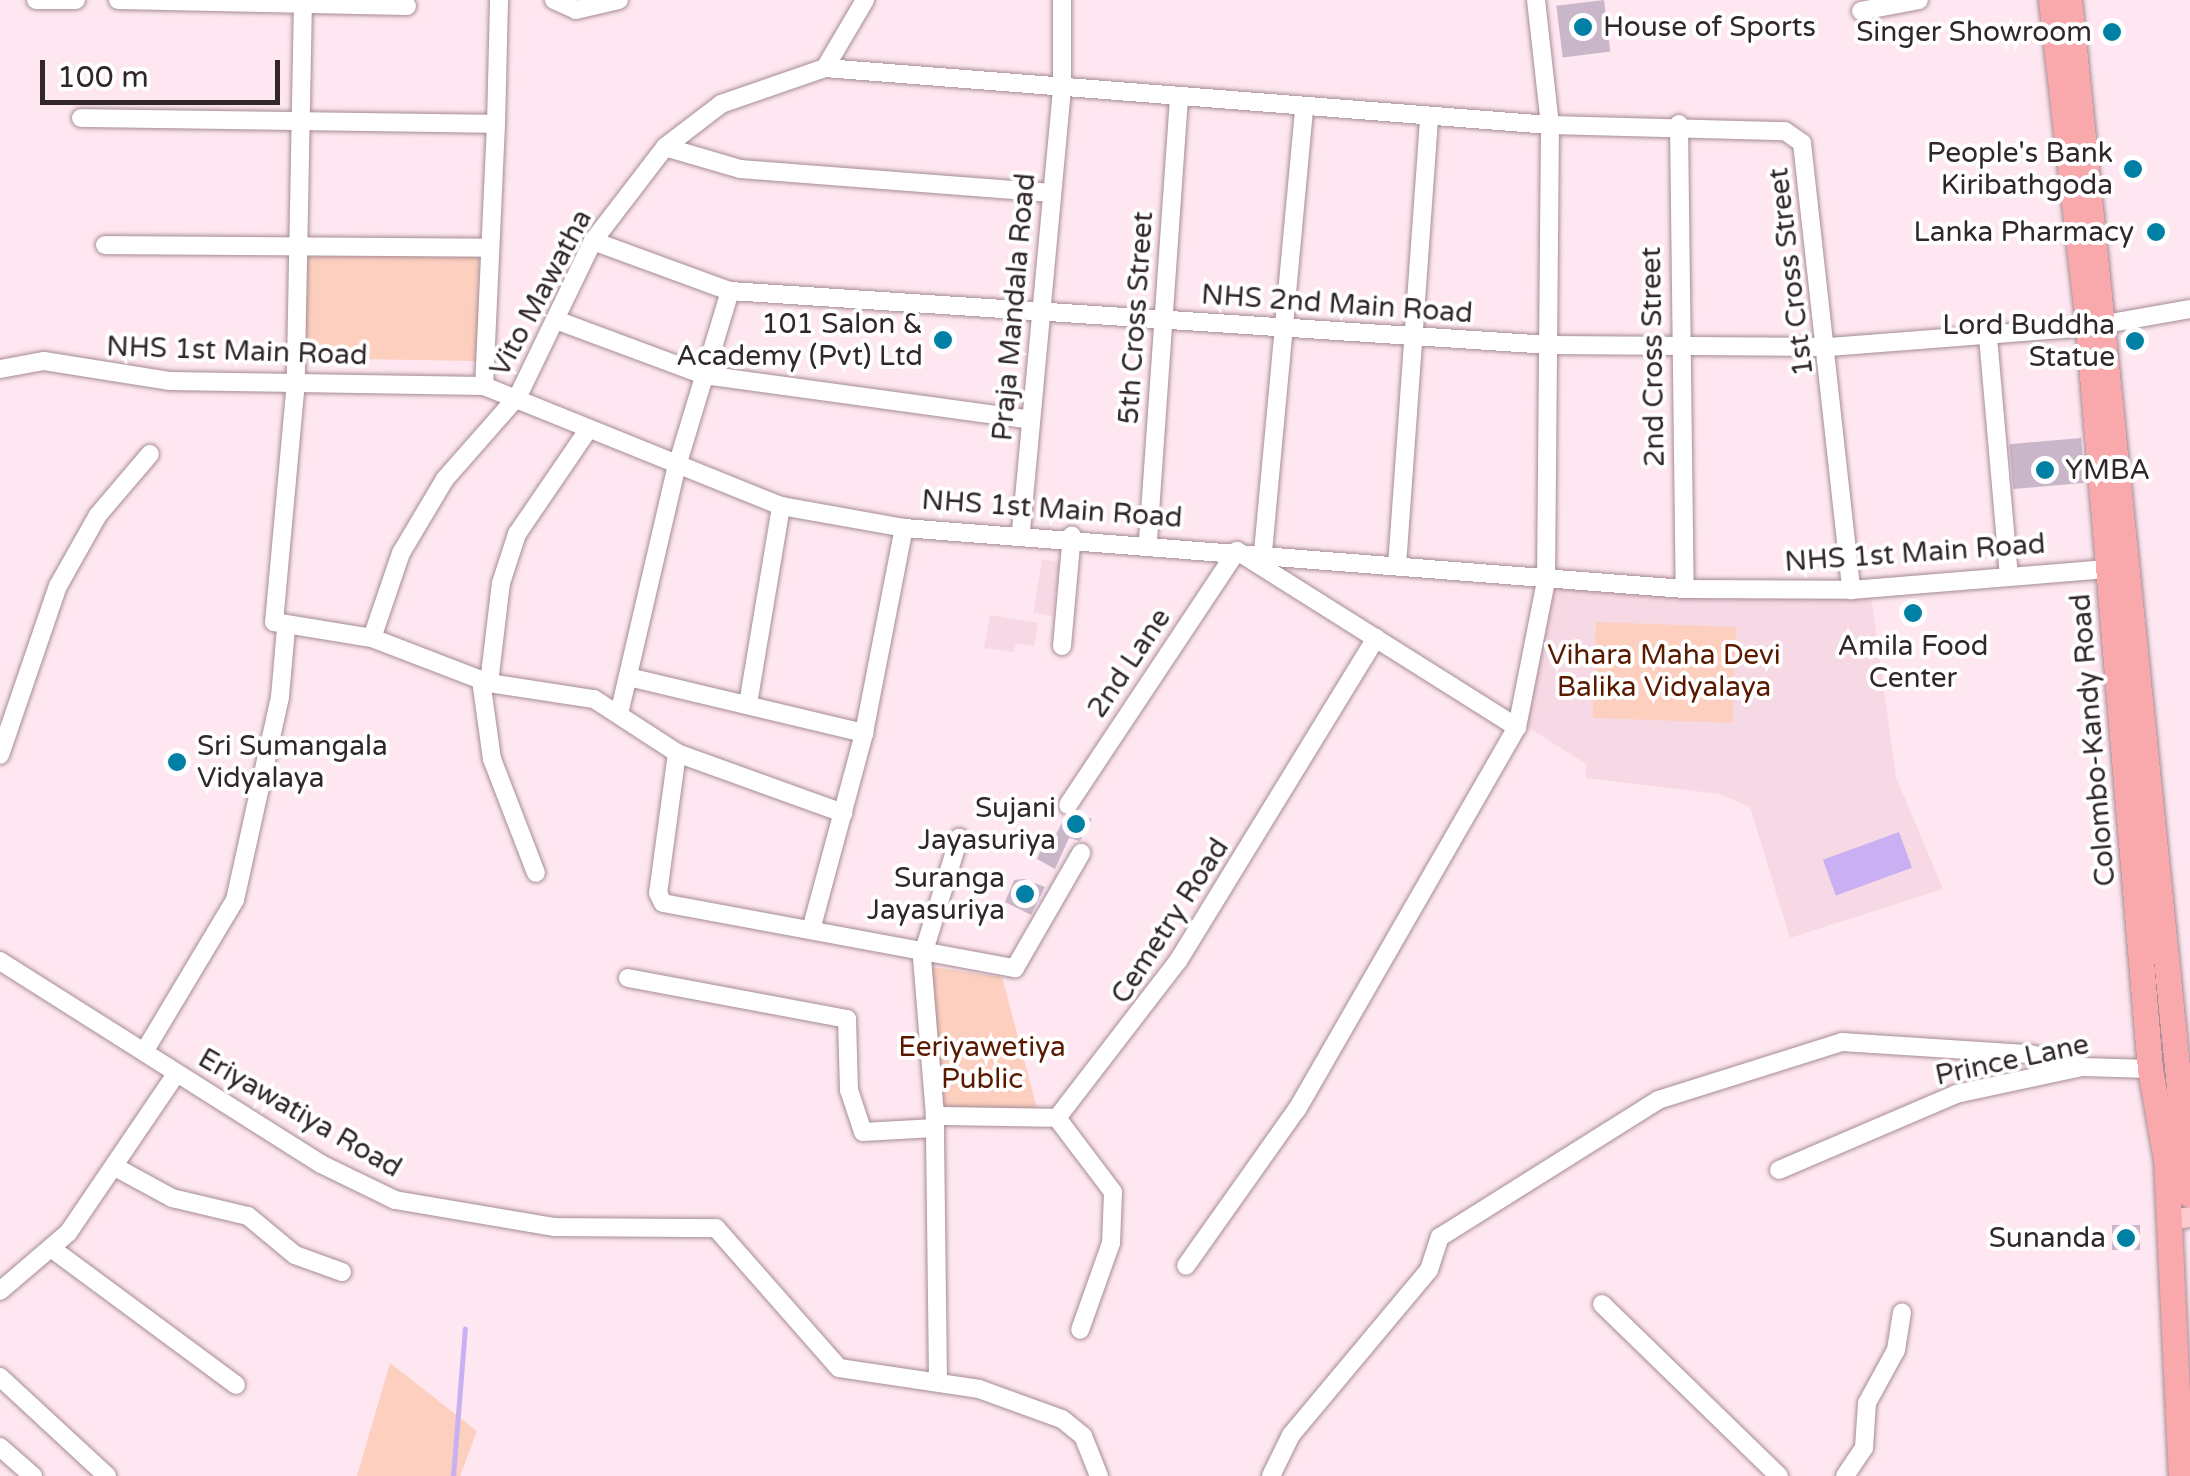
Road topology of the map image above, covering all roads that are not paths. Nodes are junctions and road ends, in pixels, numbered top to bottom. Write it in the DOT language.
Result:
graph roads {
  1 [pos="36,0"];
  2 [pos="76,0"];
  3 [pos="118,0"];
  4 [pos="499,0"];
  5 [pos="554,0"];
  6 [pos="620,0"];
  7 [pos="865,0"];
  8 [pos="1062,0"];
  9 [pos="1536,0"];
  10 [pos="1919,0"];
  11 [pos="2051,0"];
  12 [pos="2070,0"];
  13 [pos="303,1"];
  14 [pos="407,6"];
  15 [pos="1862,10"];
  16 [pos="825,68"];
  17 [pos="1062,88"];
  18 [pos="1178,99"];
  19 [pos="1304,108"];
  20 [pos="1429,116"];
  21 [pos="81,118"];
  22 [pos="303,118"];
  23 [pos="496,124"];
  24 [pos="1679,124"];
  25 [pos="1550,125"];
  26 [pos="665,147"];
  27 [pos="1052,193"];
  28 [pos="593,242"];
  29 [pos="300,244"];
  30 [pos="105,246"];
  31 [pos="489,248"];
  32 [pos="730,291"];
  33 [pos="2190,308"];
  34 [pos="1042,310"];
  35 [pos="556,320"];
  36 [pos="1163,320"];
  37 [pos="2097,325"];
  38 [pos="1284,330"];
  39 [pos="1988,337"];
  40 [pos="1414,338"];
  41 [pos="1550,345"];
  42 [pos="1679,345"];
  43 [pos="1829,347"];
  44 [pos="0,369"];
  45 [pos="704,374"];
  46 [pos="296,381"];
  47 [pos="484,386"];
  48 [pos="518,396"];
  49 [pos="1031,420"];
  50 [pos="588,430"];
  51 [pos="150,454"];
  52 [pos="676,469"];
  53 [pos="781,506"];
  54 [pos="904,528"];
  55 [pos="1021,531"];
  56 [pos="1072,536"];
  57 [pos="1148,541"];
  58 [pos="1237,551"];
  59 [pos="1264,552"];
  60 [pos="1397,566"];
  61 [pos="2117,568"];
  62 [pos="2010,576"];
  63 [pos="1546,581"];
  64 [pos="1685,590"];
  65 [pos="1851,590"];
  66 [pos="286,628"];
  67 [pos="372,638"];
  68 [pos="1376,638"];
  69 [pos="1062,646"];
  70 [pos="629,677"];
  71 [pos="485,682"];
  72 [pos="748,704"];
  73 [pos="618,714"];
  74 [pos="1517,727"];
  75 [pos="864,734"];
  76 [pos="677,752"];
  77 [pos="0,755"];
  78 [pos="1068,806"];
  79 [pos="842,814"];
  80 [pos="959,838"];
  81 [pos="1081,853"];
  82 [pos="536,873"];
  83 [pos="811,930"];
  84 [pos="922,956"];
  85 [pos="0,961"];
  86 [pos="628,978"];
  87 [pos="144,1052"];
  88 [pos="2082,1067"];
  89 [pos="2150,1069"];
  90 [pos="176,1074"];
  91 [pos="1057,1118"];
  92 [pos="936,1122"];
  93 [pos="2188,1162"];
  94 [pos="116,1168"];
  95 [pos="1778,1170"];
  96 [pos="2190,1195"];
  97 [pos="2180,1227"];
  98 [pos="51,1248"];
  99 [pos="1186,1266"];
  100 [pos="342,1272"];
  101 [pos="0,1292"];
  102 [pos="1602,1304"];
  103 [pos="1902,1312"];
  104 [pos="1080,1330"];
  105 [pos="0,1377"];
  106 [pos="938,1380"];
  107 [pos="236,1385"];
  108 [pos="0,1447"];
  109 [pos="34,1476"];
  110 [pos="108,1476"];
  111 [pos="1099,1476"];
  112 [pos="1271,1476"];
  113 [pos="1779,1476"];
  114 [pos="1844,1476"];
  115 [pos="2181,1476"];
  1 -- 2 [label="street"];
  3 -- 13 [label="street"];
  4 -- 23 [label="street"];
  5 -- 6 [label="street"];
  7 -- 16 [label="street"];
  8 -- 17 [label="street, Praja Mandala Road"];
  9 -- 25 [label="street"];
  10 -- 15 [label="street"];
  11 -- 37 [label="highway, Colombo-Kandy Road"];
  12 -- 37 [label="highway, Colombo-Kandy Road"];
  13 -- 14 [label="street"];
  13 -- 22 [label="street"];
  16 -- 17 [label="street, 1st Cross Street"];
  16 -- 26 [label="street, Vito Mawatha"];
  17 -- 18 [label="street, 1st Cross Street"];
  17 -- 27 [label="street, Praja Mandala Road"];
  18 -- 19 [label="street, 1st Cross Street"];
  18 -- 36 [label="street, 5th Cross Street"];
  19 -- 20 [label="street, 1st Cross Street"];
  19 -- 38 [label="street"];
  20 -- 25 [label="street, 1st Cross Street"];
  20 -- 40 [label="street"];
  21 -- 22 [label="street"];
  22 -- 23 [label="street"];
  22 -- 29 [label="street"];
  23 -- 31 [label="street"];
  24 -- 25 [label="street, 1st Cross Street"];
  24 -- 42 [label="street, 2nd Cross Street"];
  24 -- 43 [label="street, 1st Cross Street"];
  25 -- 41 [label="street"];
  26 -- 27 [label="street"];
  26 -- 28 [label="street, Vito Mawatha"];
  27 -- 34 [label="street, Praja Mandala Road"];
  28 -- 32 [label="street, NHS 2nd Main Road"];
  28 -- 35 [label="street, Vito Mawatha"];
  29 -- 30 [label="street"];
  29 -- 31 [label="street"];
  29 -- 46 [label="street"];
  31 -- 47 [label="street"];
  32 -- 34 [label="street, NHS 2nd Main Road"];
  32 -- 45 [label="street"];
  33 -- 37 [label="street, NHS 2nd Main Road"];
  34 -- 36 [label="street, NHS 2nd Main Road"];
  34 -- 49 [label="street, Praja Mandala Road"];
  35 -- 45 [label="street"];
  35 -- 48 [label="street, Vito Mawatha"];
  36 -- 38 [label="street, NHS 2nd Main Road"];
  36 -- 57 [label="street, 5th Cross Street"];
  37 -- 39 [label="street, NHS 2nd Main Road"];
  37 -- 61 [label="highway, Colombo-Kandy Road"];
  38 -- 40 [label="street, NHS 2nd Main Road"];
  38 -- 59 [label="street"];
  39 -- 43 [label="street, NHS 2nd Main Road"];
  39 -- 62 [label="street"];
  40 -- 41 [label="street, NHS 2nd Main Road"];
  40 -- 60 [label="street"];
  41 -- 42 [label="street, NHS 2nd Main Road"];
  41 -- 63 [label="street"];
  42 -- 43 [label="street, NHS 2nd Main Road"];
  42 -- 64 [label="street, 2nd Cross Street"];
  43 -- 65 [label="street, 1st Cross Street"];
  44 -- 46 [label="street, NHS 1st Main Road"];
  45 -- 49 [label="street"];
  45 -- 52 [label="street"];
  46 -- 47 [label="street, NHS 1st Main Road"];
  46 -- 66 [label="street"];
  47 -- 48 [label="street, NHS 1st Main Road"];
  48 -- 50 [label="street, NHS 1st Main Road"];
  48 -- 67 [label="street, Vito Mawatha"];
  49 -- 55 [label="street, Praja Mandala Road"];
  50 -- 52 [label="street, NHS 1st Main Road"];
  50 -- 71 [label="street"];
  51 -- 77 [label="street"];
  52 -- 53 [label="street, NHS 1st Main Road"];
  52 -- 70 [label="street"];
  53 -- 54 [label="street, NHS 1st Main Road"];
  53 -- 72 [label="street"];
  54 -- 55 [label="street, NHS 1st Main Road"];
  54 -- 75 [label="street"];
  55 -- 56 [label="street, NHS 1st Main Road"];
  56 -- 57 [label="street, NHS 1st Main Road"];
  56 -- 69 [label="street"];
  57 -- 58 [label="street, NHS 1st Main Road"];
  58 -- 59 [label="street, NHS 1st Main Road"];
  58 -- 68 [label="street"];
  58 -- 78 [label="street, 2nd Lane"];
  59 -- 60 [label="street, NHS 1st Main Road"];
  60 -- 63 [label="street, NHS 1st Main Road"];
  61 -- 62 [label="street, NHS 1st Main Road"];
  61 -- 89 [label="highway, Colombo-Kandy Road"];
  61 -- 93 [label="highway, Colombo-Kandy Road"];
  62 -- 65 [label="street, NHS 1st Main Road"];
  63 -- 64 [label="street, NHS 1st Main Road"];
  63 -- 74 [label="street"];
  64 -- 65 [label="street, NHS 1st Main Road"];
  66 -- 67 [label="street"];
  66 -- 87 [label="street"];
  67 -- 71 [label="street"];
  68 -- 74 [label="street"];
  68 -- 91 [label="street, Cemetry Road"];
  70 -- 72 [label="street"];
  70 -- 73 [label="street"];
  71 -- 73 [label="street"];
  71 -- 82 [label="street"];
  72 -- 75 [label="street"];
  73 -- 76 [label="street"];
  74 -- 99 [label="street"];
  75 -- 79 [label="street"];
  76 -- 79 [label="street"];
  76 -- 83 [label="street"];
  79 -- 83 [label="street"];
  80 -- 84 [label="street"];
  81 -- 84 [label="street"];
  83 -- 84 [label="street"];
  84 -- 92 [label="street"];
  85 -- 87 [label="street, Eriyawatiya Road"];
  86 -- 92 [label="street"];
  87 -- 90 [label="street, Eriyawatiya Road"];
  88 -- 89 [label="street, Prince Lane"];
  88 -- 95 [label="street, Prince Lane"];
  88 -- 112 [label="street"];
  89 -- 97 [label="highway, Colombo-Kandy Road"];
  90 -- 94 [label="street"];
  90 -- 106 [label="street, Eriyawatiya Road"];
  91 -- 92 [label="street"];
  91 -- 104 [label="street"];
  92 -- 106 [label="street"];
  93 -- 96 [label="highway, Colombo-Kandy Road"];
  94 -- 98 [label="street"];
  94 -- 100 [label="street"];
  97 -- 115 [label="highway, Colombo-Kandy Road"];
  98 -- 101 [label="street"];
  98 -- 107 [label="street"];
  102 -- 113 [label="street"];
  103 -- 114 [label="street"];
  105 -- 110 [label="street"];
  106 -- 111 [label="street, Eriyawatiya Road"];
  108 -- 109 [label="street"];
}
